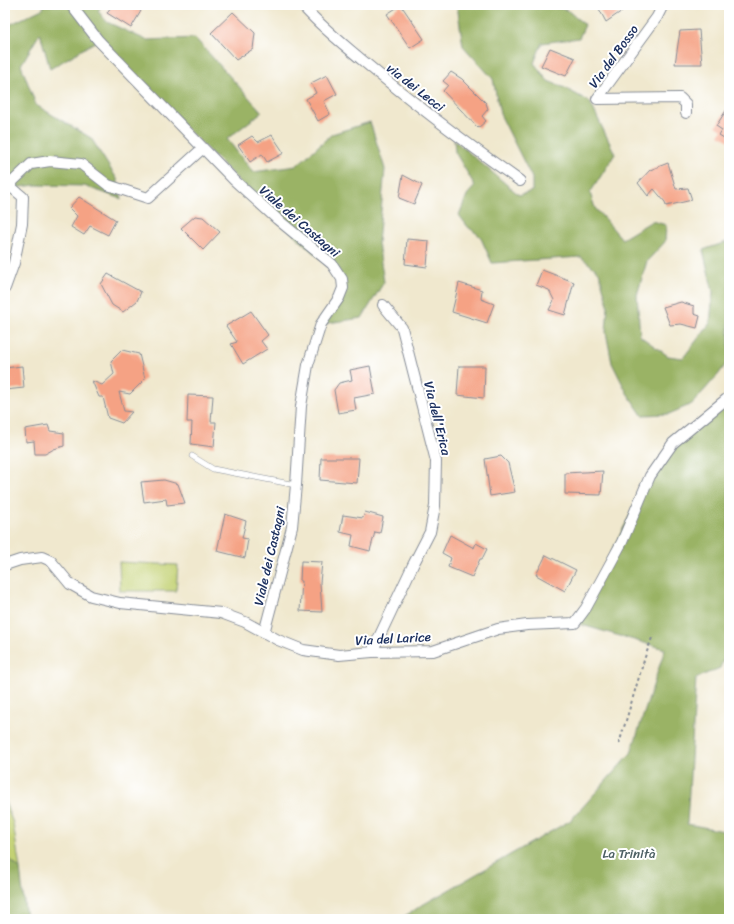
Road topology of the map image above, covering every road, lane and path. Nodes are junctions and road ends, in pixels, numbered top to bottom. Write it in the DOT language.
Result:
graph roads {
  1 [pos="71,5"];
  2 [pos="302,5"];
  3 [pos="663,5"];
  4 [pos="686,112"];
  5 [pos="203,148"];
  6 [pos="520,181"];
  7 [pos="7,184"];
  8 [pos="5,288"];
  9 [pos="383,305"];
  10 [pos="729,397"];
  11 [pos="192,456"];
  12 [pos="296,485"];
  13 [pos="5,565"];
  14 [pos="264,633"];
  15 [pos="653,634"];
  16 [pos="372,652"];
  17 [pos="619,744"];
  1 -- 5 [label="street, Viale dei Castagni"];
  2 -- 6 [label="street, via dei Lecci"];
  3 -- 4 [label="street, Via del Bosso"];
  5 -- 7 [label="street"];
  5 -- 12 [label="street, Viale dei Castagni"];
  7 -- 8 [label="street"];
  9 -- 16 [label="street, Via dell'Erica"];
  10 -- 16 [label="street, Via del Larice"];
  11 -- 12 [label="lane"];
  12 -- 14 [label="street, Viale dei Castagni"];
  13 -- 14 [label="street, Via del Larice"];
  14 -- 16 [label="street, Via del Larice"];
  15 -- 17 [label="path"];
}
